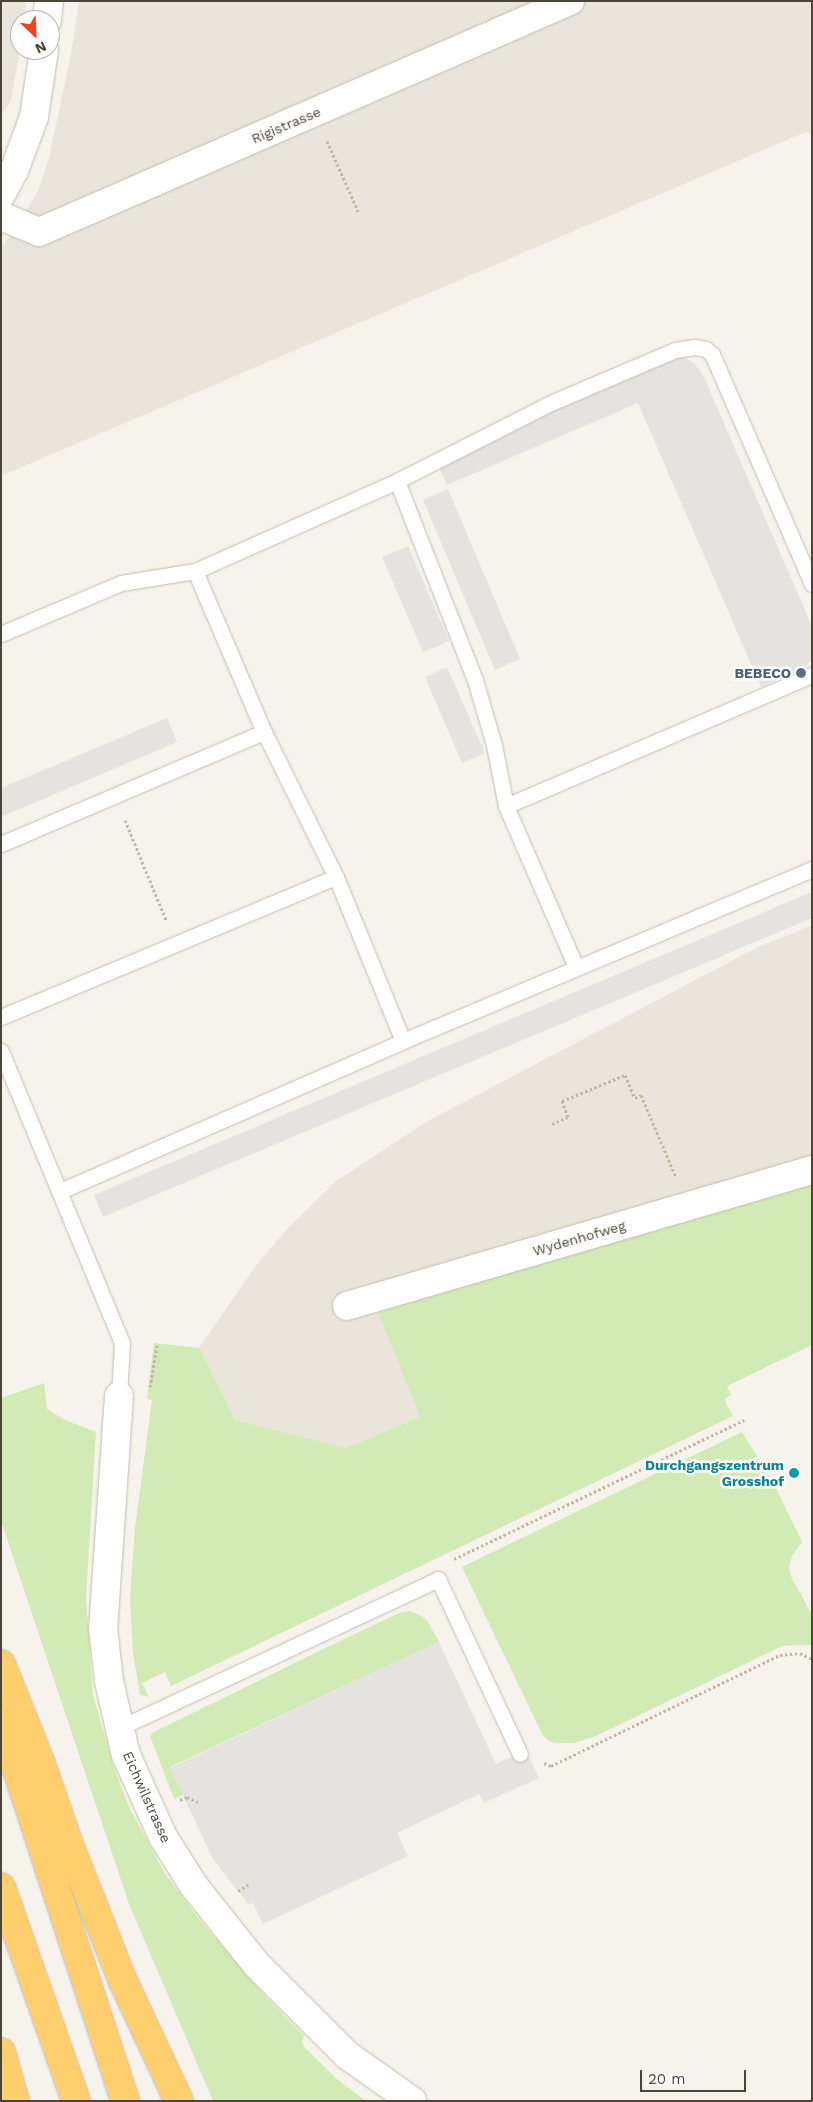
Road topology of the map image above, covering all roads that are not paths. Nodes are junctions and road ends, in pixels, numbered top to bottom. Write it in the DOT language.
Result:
graph roads {
  1 [pos="570,1"];
  2 [pos="43,60"];
  3 [pos="1,195"];
  4 [pos="1,216"];
  5 [pos="397,481"];
  6 [pos="195,572"];
  7 [pos="812,584"];
  8 [pos="1,634"];
  9 [pos="812,675"];
  10 [pos="264,732"];
  11 [pos="506,806"];
  12 [pos="1,844"];
  13 [pos="812,869"];
  14 [pos="336,877"];
  15 [pos="576,967"];
  16 [pos="1,1017"];
  17 [pos="403,1041"];
  18 [pos="1,1051"];
  19 [pos="812,1170"];
  20 [pos="60,1191"];
  21 [pos="347,1306"];
  22 [pos="119,1396"];
  23 [pos="1,1664"];
  24 [pos="1,1721"];
  25 [pos="120,1728"];
  26 [pos="520,1754"];
  27 [pos="1,1887"];
  28 [pos="1,2052"];
  29 [pos="15,2101"];
  30 [pos="76,2101"];
  31 [pos="126,2101"];
  32 [pos="179,2101"];
  33 [pos="412,2101"];
  1 -- 4 [label="street, Rigistrasse"];
  2 -- 3 [label="street"];
  5 -- 6 [label="lane"];
  5 -- 7 [label="lane"];
  5 -- 11 [label="lane"];
  6 -- 8 [label="lane"];
  6 -- 10 [label="lane"];
  9 -- 11 [label="lane"];
  10 -- 12 [label="lane"];
  10 -- 14 [label="lane"];
  11 -- 15 [label="lane"];
  13 -- 15 [label="lane"];
  14 -- 16 [label="lane"];
  14 -- 17 [label="lane"];
  15 -- 17 [label="lane"];
  17 -- 20 [label="lane"];
  18 -- 20 [label="lane"];
  19 -- 21 [label="street, Wydenhofweg"];
  20 -- 22 [label="lane"];
  22 -- 25 [label="street, Eichwilstrasse"];
  23 -- 32 [label="highway"];
  24 -- 31 [label="highway"];
  25 -- 26 [label="lane"];
  25 -- 33 [label="street, Eichwilstrasse"];
  27 -- 30 [label="highway"];
  28 -- 29 [label="highway"];
}
